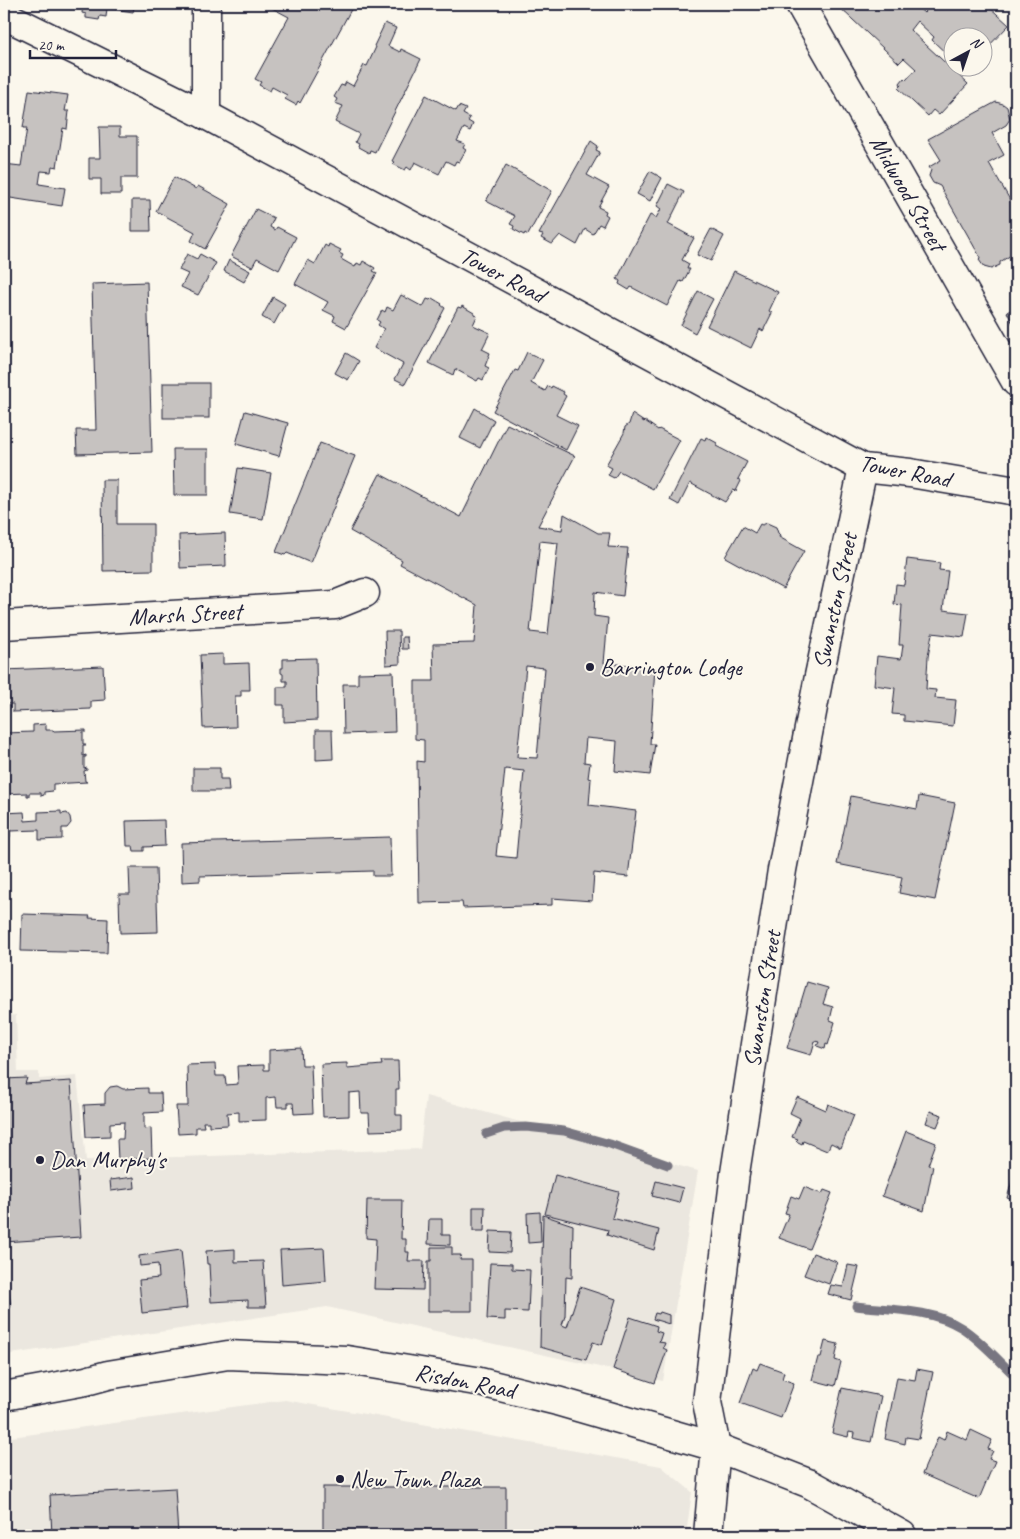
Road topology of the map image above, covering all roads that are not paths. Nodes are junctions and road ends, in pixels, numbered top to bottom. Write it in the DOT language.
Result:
graph roads {
  1 [pos="206,4"];
  2 [pos="800,4"];
  3 [pos="4,15"];
  4 [pos="206,115"];
  5 [pos="1016,382"];
  6 [pos="863,468"];
  7 [pos="1016,491"];
  8 [pos="364,593"];
  9 [pos="4,625"];
  10 [pos="4,1396"];
  11 [pos="716,1447"];
  12 [pos="708,1535"];
  13 [pos="902,1535"];
  1 -- 4 [label="street"];
  2 -- 5 [label="street, Midwood Street"];
  3 -- 4 [label="street, Tower Road"];
  4 -- 6 [label="street, Tower Road"];
  6 -- 7 [label="street, Tower Road"];
  6 -- 11 [label="street, Swanston Street"];
  8 -- 9 [label="street, Marsh Street"];
  10 -- 11 [label="street, Risdon Road"];
  11 -- 12 [label="street, Swanston Street"];
  11 -- 13 [label="street, Risdon Road"];
}
